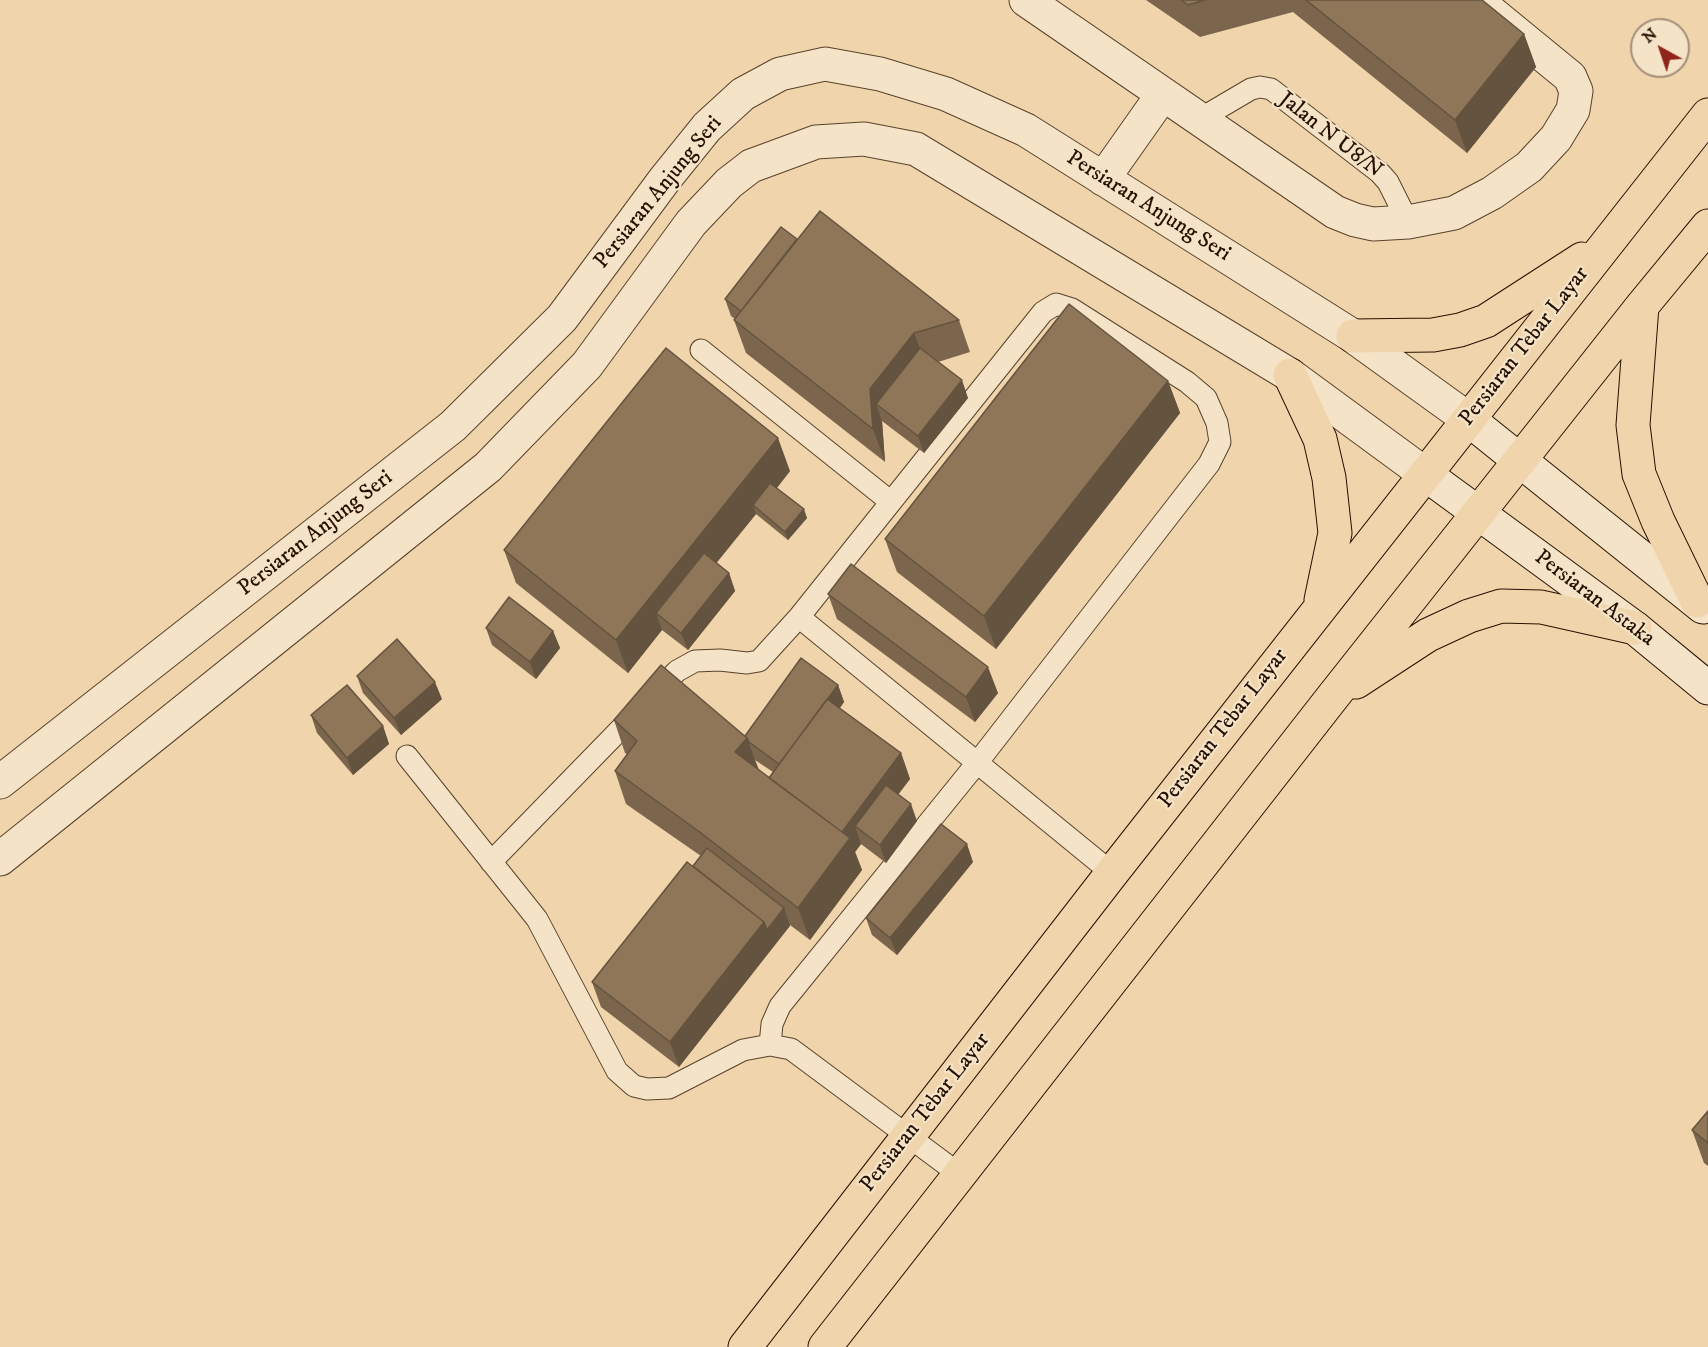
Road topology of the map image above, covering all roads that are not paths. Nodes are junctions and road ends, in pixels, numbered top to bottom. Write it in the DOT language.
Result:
graph roads {
  1 [pos="1026,0"];
  2 [pos="1476,0"];
  3 [pos="1162,94"];
  4 [pos="1708,115"];
  5 [pos="1200,119"];
  6 [pos="1103,179"];
  7 [pos="1408,222"];
  8 [pos="1708,226"];
  9 [pos="1606,243"];
  10 [pos="1642,306"];
  11 [pos="1353,336"];
  12 [pos="701,350"];
  13 [pos="1290,375"];
  14 [pos="1468,419"];
  15 [pos="1519,461"];
  16 [pos="1425,474"];
  17 [pos="891,502"];
  18 [pos="1478,513"];
  19 [pos="1704,599"];
  20 [pos="1320,608"];
  21 [pos="799,617"];
  22 [pos="1635,628"];
  23 [pos="1708,688"];
  24 [pos="1330,699"];
  25 [pos="407,756"];
  26 [pos="977,763"];
  27 [pos="0,782"];
  28 [pos="0,859"];
  29 [pos="491,862"];
  30 [pos="1112,873"];
  31 [pos="770,1045"];
  32 [pos="909,1135"];
  33 [pos="959,1174"];
  34 [pos="745,1347"];
  35 [pos="825,1347"];
  1 -- 3 [label="street"];
  2 -- 7 [label="street"];
  3 -- 5 [label="street"];
  3 -- 6 [label="street"];
  4 -- 9 [label="main road, Persiaran Tebar Layar"];
  5 -- 7 [label="street"];
  5 -- 7 [label="lane, Jalan N U8/N"];
  6 -- 11 [label="street, Persiaran Anjung Seri"];
  6 -- 27 [label="street, Persiaran Anjung Seri"];
  8 -- 10 [label="main road"];
  9 -- 11 [label="main road"];
  9 -- 14 [label="main road, Persiaran Tebar Layar"];
  10 -- 15 [label="main road"];
  10 -- 19 [label="main road"];
  11 -- 14 [label="street, Persiaran Anjung Seri"];
  12 -- 17 [label="lane"];
  13 -- 16 [label="street, Persiaran Anjung Seri"];
  13 -- 20 [label="main road"];
  13 -- 28 [label="street, Persiaran Anjung Seri"];
  14 -- 15 [label="street, Persiaran Anjung Seri"];
  14 -- 16 [label="main road, Persiaran Tebar Layar"];
  15 -- 18 [label="main road"];
  15 -- 19 [label="street"];
  16 -- 18 [label="street, Persiaran Astaka"];
  16 -- 20 [label="main road, Persiaran Tebar Layar"];
  17 -- 21 [label="lane"];
  17 -- 26 [label="lane"];
  18 -- 22 [label="street, Persiaran Astaka"];
  18 -- 24 [label="main road"];
  20 -- 30 [label="main road, Persiaran Tebar Layar"];
  21 -- 26 [label="lane"];
  21 -- 29 [label="lane"];
  22 -- 23 [label="street, Persiaran Astaka"];
  22 -- 24 [label="main road"];
  24 -- 33 [label="main road"];
  25 -- 29 [label="lane"];
  26 -- 30 [label="lane"];
  26 -- 31 [label="lane"];
  29 -- 31 [label="lane"];
  30 -- 32 [label="main road, Persiaran Tebar Layar"];
  31 -- 32 [label="lane"];
  32 -- 33 [label="lane"];
  32 -- 34 [label="main road, Persiaran Tebar Layar"];
  33 -- 35 [label="main road"];
}
